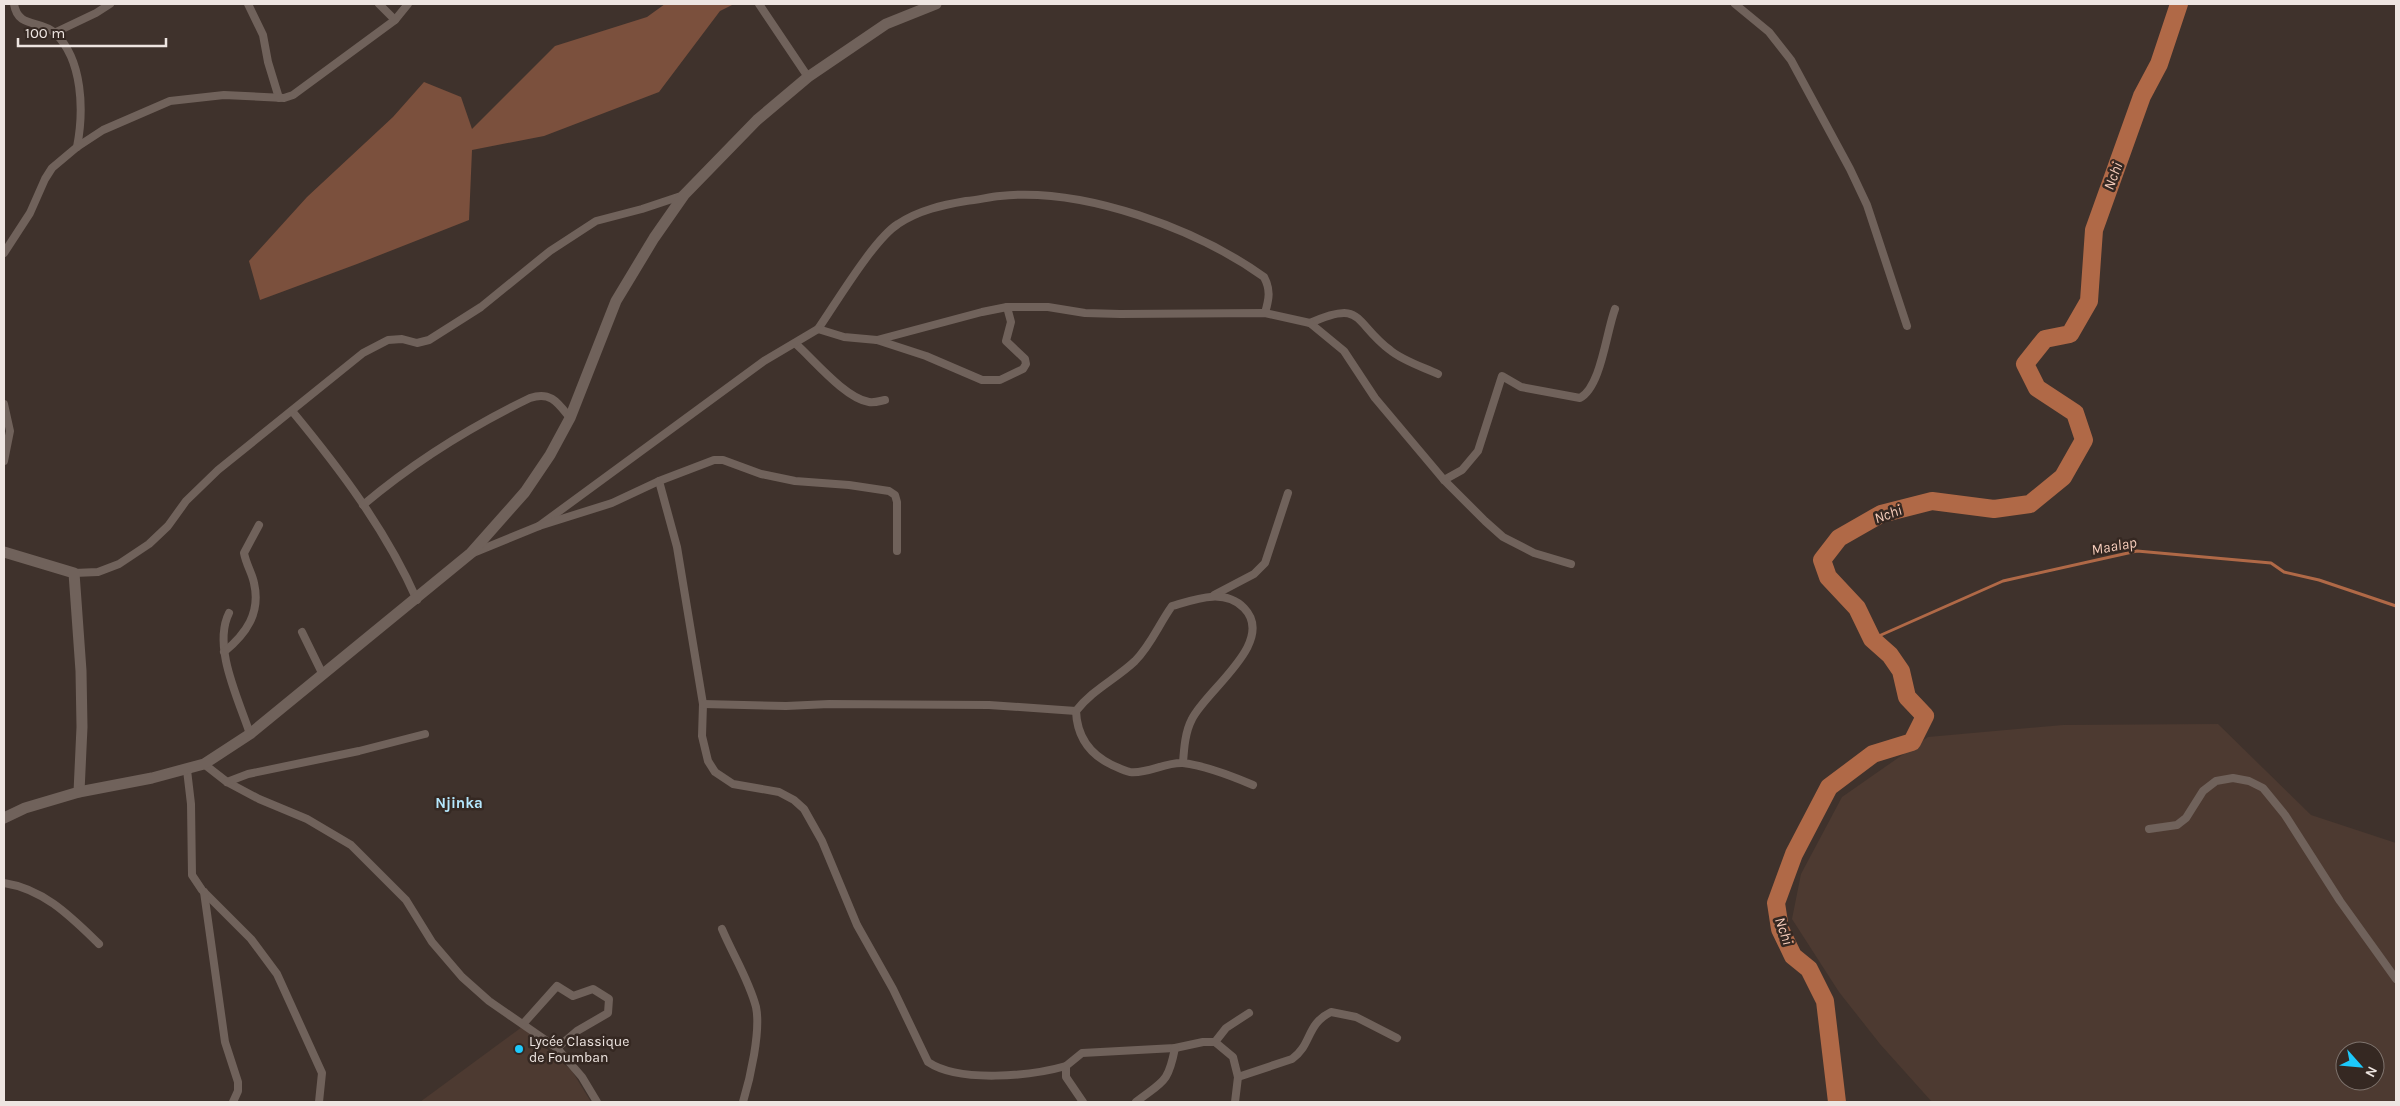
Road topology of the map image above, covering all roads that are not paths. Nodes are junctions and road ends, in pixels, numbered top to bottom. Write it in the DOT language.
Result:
graph roads {
  1 [pos="14,4"];
  2 [pos="110,4"];
  3 [pos="248,4"];
  4 [pos="379,4"];
  5 [pos="408,4"];
  6 [pos="759,4"];
  7 [pos="936,4"];
  8 [pos="1735,4"];
  9 [pos="395,20"];
  10 [pos="54,33"];
  11 [pos="808,77"];
  12 [pos="279,98"];
  13 [pos="77,147"];
  14 [pos="684,195"];
  15 [pos="4,254"];
  16 [pos="1007,307"];
  17 [pos="1615,309"];
  18 [pos="1265,313"];
  19 [pos="1310,323"];
  20 [pos="1907,326"];
  21 [pos="818,329"];
  22 [pos="877,340"];
  23 [pos="796,344"];
  24 [pos="1438,374"];
  25 [pos="885,400"];
  26 [pos="4,404"];
  27 [pos="292,411"];
  28 [pos="570,418"];
  29 [pos="4,461"];
  30 [pos="659,480"];
  31 [pos="1444,480"];
  32 [pos="1288,493"];
  33 [pos="363,505"];
  34 [pos="259,525"];
  35 [pos="539,526"];
  36 [pos="897,551"];
  37 [pos="4,552"];
  38 [pos="472,553"];
  39 [pos="1571,564"];
  40 [pos="74,572"];
  41 [pos="1214,595"];
  42 [pos="417,600"];
  43 [pos="230,613"];
  44 [pos="302,632"];
  45 [pos="224,652"];
  46 [pos="323,675"];
  47 [pos="703,704"];
  48 [pos="1076,711"];
  49 [pos="250,734"];
  50 [pos="425,734"];
  51 [pos="1183,763"];
  52 [pos="204,764"];
  53 [pos="187,770"];
  54 [pos="227,782"];
  55 [pos="1253,785"];
  56 [pos="79,792"];
  57 [pos="4,818"];
  58 [pos="2149,828"];
  59 [pos="4,883"];
  60 [pos="204,892"];
  61 [pos="722,929"];
  62 [pos="99,944"];
  63 [pos="2396,980"];
  64 [pos="1249,1014"];
  65 [pos="523,1024"];
  66 [pos="1397,1038"];
  67 [pos="1215,1042"];
  68 [pos="557,1048"];
  69 [pos="1175,1048"];
  70 [pos="1066,1066"];
  71 [pos="1238,1077"];
  72 [pos="233,1102"];
  73 [pos="319,1102"];
  74 [pos="597,1102"];
  75 [pos="743,1102"];
  76 [pos="1083,1102"];
  77 [pos="1136,1102"];
  78 [pos="1235,1102"];
  1 -- 10 [label="street"];
  2 -- 10 [label="street"];
  3 -- 12 [label="street"];
  4 -- 9 [label="street"];
  5 -- 9 [label="street"];
  6 -- 11 [label="street"];
  7 -- 11 [label="main road"];
  8 -- 20 [label="street"];
  9 -- 12 [label="street"];
  10 -- 13 [label="street"];
  11 -- 14 [label="main road"];
  12 -- 13 [label="street"];
  13 -- 15 [label="street"];
  14 -- 27 [label="street"];
  14 -- 28 [label="main road"];
  16 -- 18 [label="street"];
  16 -- 22 [label="street"];
  16 -- 22 [label="street"];
  17 -- 31 [label="street"];
  18 -- 19 [label="street"];
  18 -- 21 [label="street"];
  19 -- 24 [label="street"];
  19 -- 31 [label="street"];
  21 -- 22 [label="street"];
  21 -- 23 [label="street"];
  23 -- 25 [label="street"];
  23 -- 35 [label="street"];
  26 -- 29 [label="street"];
  27 -- 33 [label="street"];
  27 -- 40 [label="street"];
  28 -- 33 [label="street"];
  28 -- 38 [label="main road"];
  30 -- 35 [label="street"];
  30 -- 36 [label="street"];
  30 -- 47 [label="street"];
  31 -- 39 [label="street"];
  32 -- 41 [label="street"];
  33 -- 42 [label="street"];
  34 -- 45 [label="street"];
  35 -- 38 [label="street"];
  37 -- 40 [label="main road"];
  38 -- 42 [label="main road"];
  40 -- 56 [label="main road"];
  41 -- 48 [label="street"];
  41 -- 51 [label="street"];
  42 -- 46 [label="main road"];
  43 -- 45 [label="street"];
  44 -- 46 [label="street"];
  45 -- 49 [label="street"];
  46 -- 49 [label="main road"];
  47 -- 48 [label="street"];
  47 -- 70 [label="street"];
  48 -- 51 [label="street"];
  49 -- 52 [label="main road"];
  50 -- 54 [label="street"];
  51 -- 55 [label="street"];
  52 -- 53 [label="main road"];
  52 -- 54 [label="street"];
  53 -- 56 [label="main road"];
  53 -- 60 [label="street"];
  54 -- 65 [label="street"];
  56 -- 57 [label="main road"];
  58 -- 63 [label="street"];
  59 -- 62 [label="street"];
  60 -- 72 [label="street"];
  60 -- 73 [label="street"];
  61 -- 75 [label="street"];
  64 -- 67 [label="street"];
  65 -- 68 [label="street"];
  65 -- 68 [label="street"];
  66 -- 71 [label="street"];
  67 -- 69 [label="street"];
  67 -- 71 [label="street"];
  68 -- 74 [label="street"];
  69 -- 70 [label="street"];
  69 -- 77 [label="street"];
  70 -- 76 [label="street"];
  71 -- 78 [label="street"];
}
